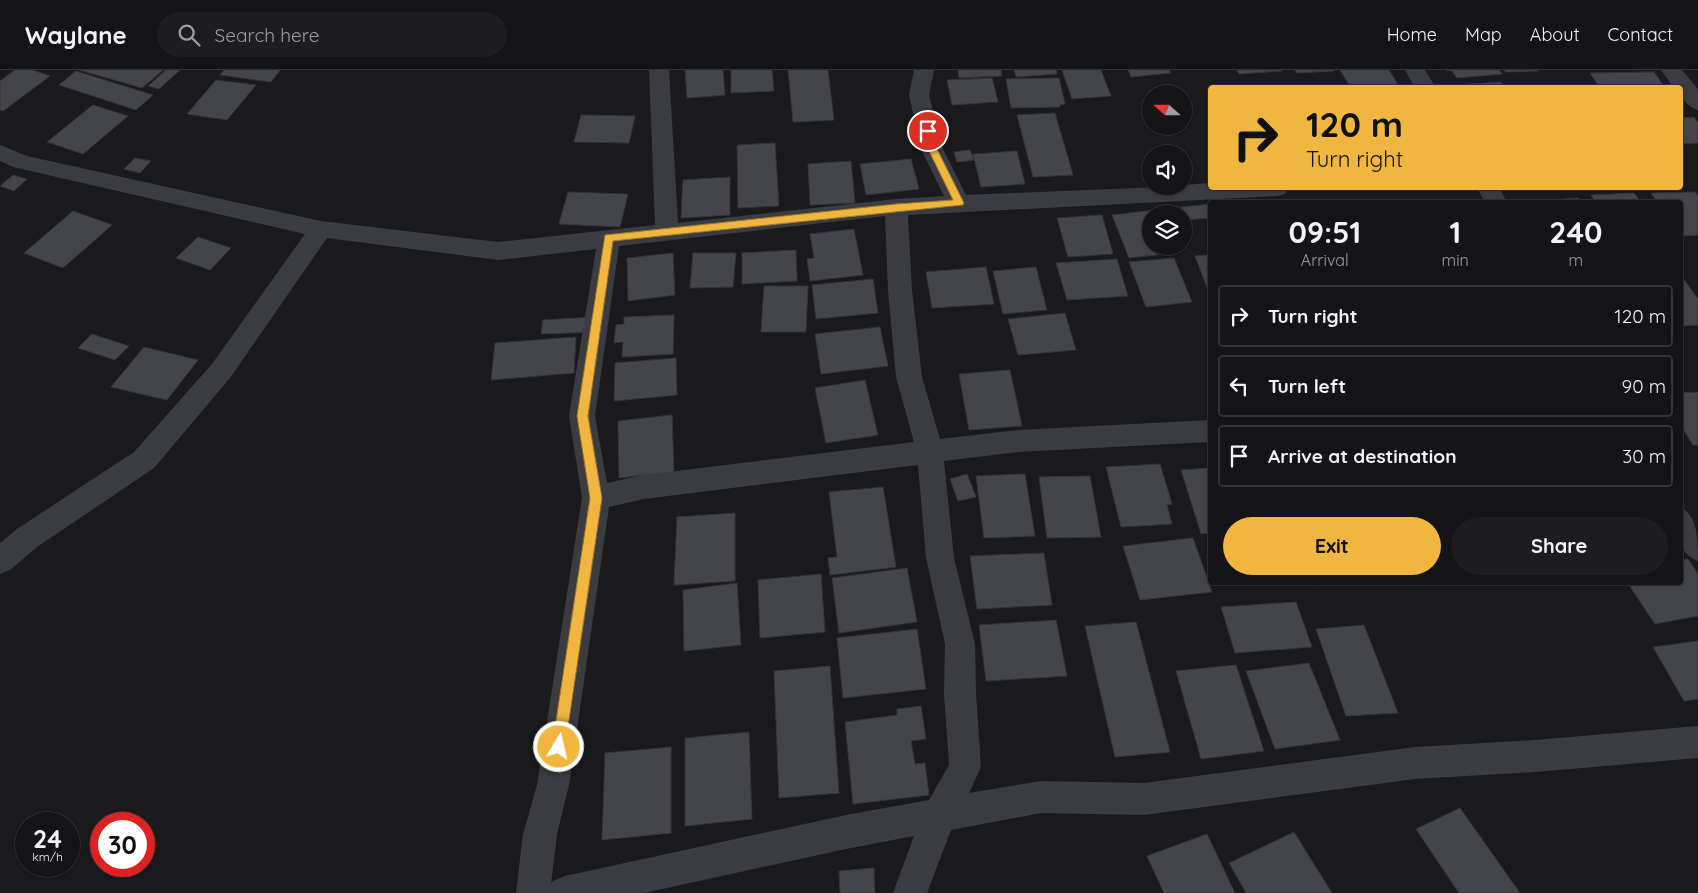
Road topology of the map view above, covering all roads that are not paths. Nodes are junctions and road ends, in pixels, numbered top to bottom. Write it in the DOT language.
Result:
graph roads {
  1 [pos="659,70"];
  2 [pos="924,70"];
  3 [pos="1415,70"];
  4 [pos="1671,70"];
  5 [pos="1424,85"];
  6 [pos="1698,103"];
  7 [pos="0,152"];
  8 [pos="1235,190"];
  9 [pos="959,203"];
  10 [pos="896,207"];
  11 [pos="321,229"];
  12 [pos="667,233"];
  13 [pos="609,238"];
  14 [pos="1208,431"];
  15 [pos="930,452"];
  16 [pos="596,498"];
  17 [pos="1683,524"];
  18 [pos="1698,548"];
  19 [pos="0,561"];
  20 [pos="1698,742"];
  21 [pos="940,816"];
  22 [pos="533,893"];
  23 [pos="565,893"];
  24 [pos="910,893"];
  1 -- 12 [label="street"];
  2 -- 9 [label="street"];
  3 -- 5 [label="street"];
  4 -- 6 [label="street"];
  7 -- 11 [label="street"];
  8 -- 9 [label="street"];
  9 -- 10 [label="street"];
  10 -- 12 [label="street"];
  10 -- 15 [label="street"];
  11 -- 13 [label="street"];
  11 -- 19 [label="street"];
  12 -- 13 [label="street"];
  13 -- 16 [label="street"];
  14 -- 15 [label="street"];
  15 -- 16 [label="street"];
  15 -- 21 [label="street"];
  16 -- 22 [label="street"];
  17 -- 18 [label="street"];
  20 -- 21 [label="street"];
  21 -- 23 [label="street"];
  21 -- 24 [label="street"];
}
